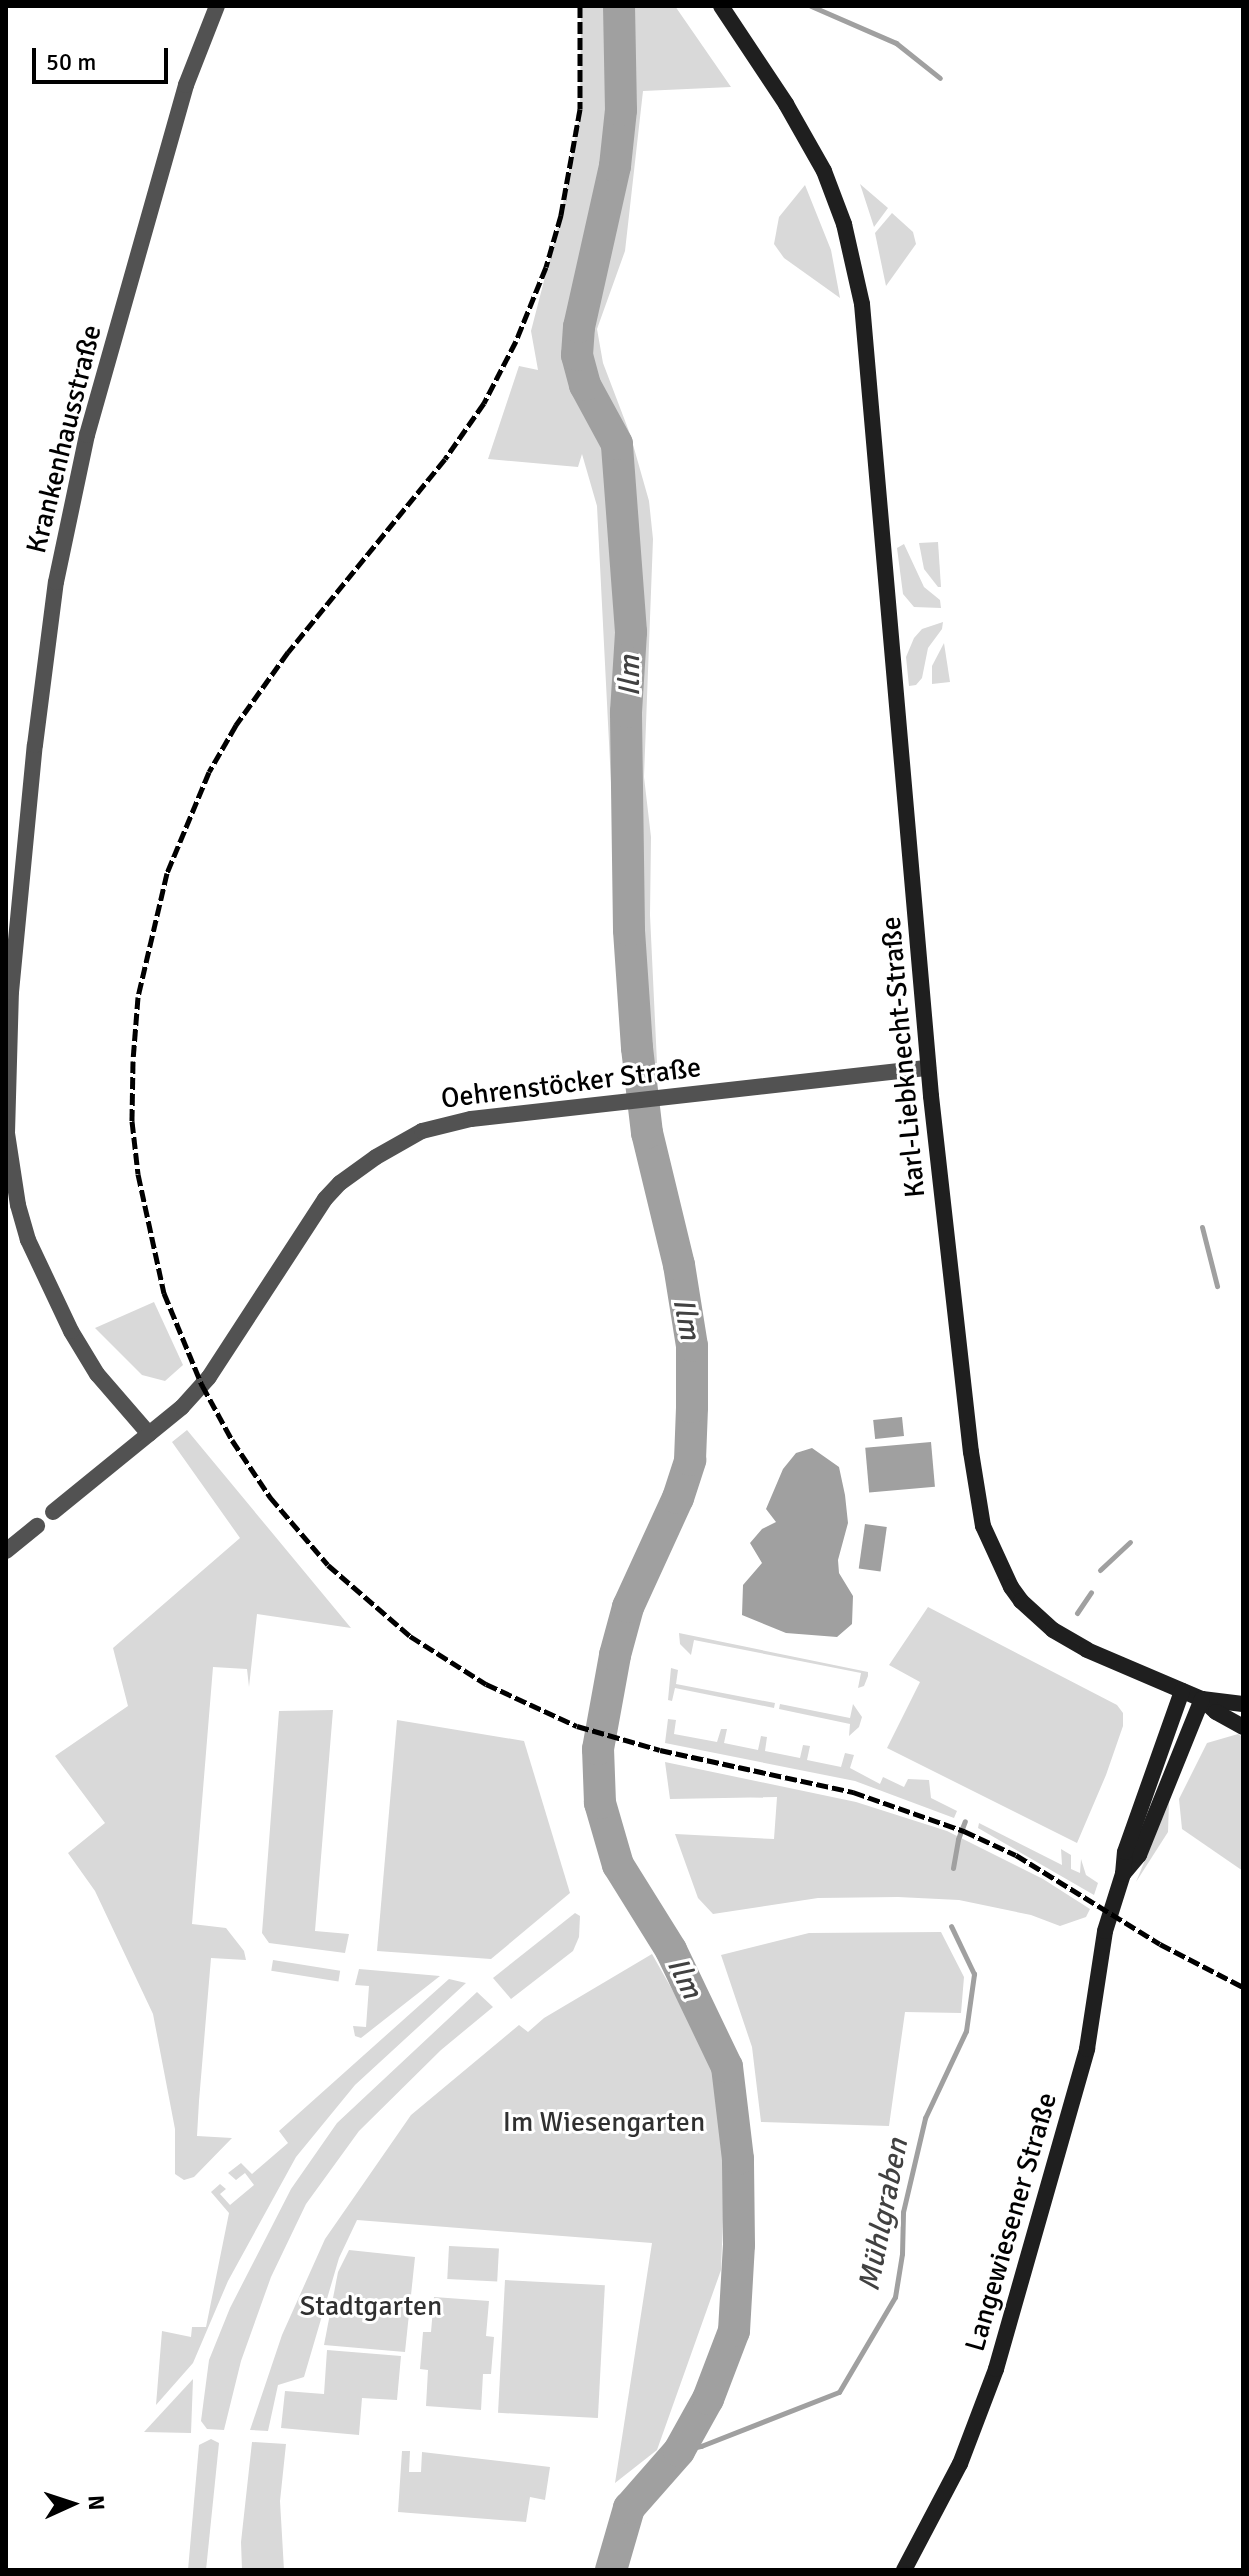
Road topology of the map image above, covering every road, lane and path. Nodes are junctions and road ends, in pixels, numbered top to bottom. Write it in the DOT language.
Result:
graph roads {
  1 [pos="217,6"];
  2 [pos="721,6"];
  3 [pos="928,1068"];
  4 [pos="149,1434"];
  5 [pos="53,1512"];
  6 [pos="37,1526"];
  7 [pos="6,1551"];
  8 [pos="1182,1691"];
  9 [pos="1202,1699"];
  10 [pos="1243,1704"];
  11 [pos="1243,1727"];
  12 [pos="1123,1874"];
  13 [pos="904,2570"];
  1 -- 4 [label="street, Krankenhausstraße"];
  2 -- 3 [label="main road, Karl-Liebknecht-Straße"];
  3 -- 4 [label="street, Oehrenstöcker Straße"];
  3 -- 8 [label="main road, Karl-Liebknecht-Straße"];
  4 -- 5 [label="street, Oehrenstöcker Straße"];
  6 -- 7 [label="street"];
  8 -- 9 [label="main road, Karl-Liebknecht-Straße"];
  8 -- 12 [label="main road, Langewiesener Straße"];
  9 -- 10 [label="main road"];
  9 -- 11 [label="main road"];
  9 -- 12 [label="main road, Langewiesener Straße"];
  12 -- 13 [label="main road, Langewiesener Straße"];
}
